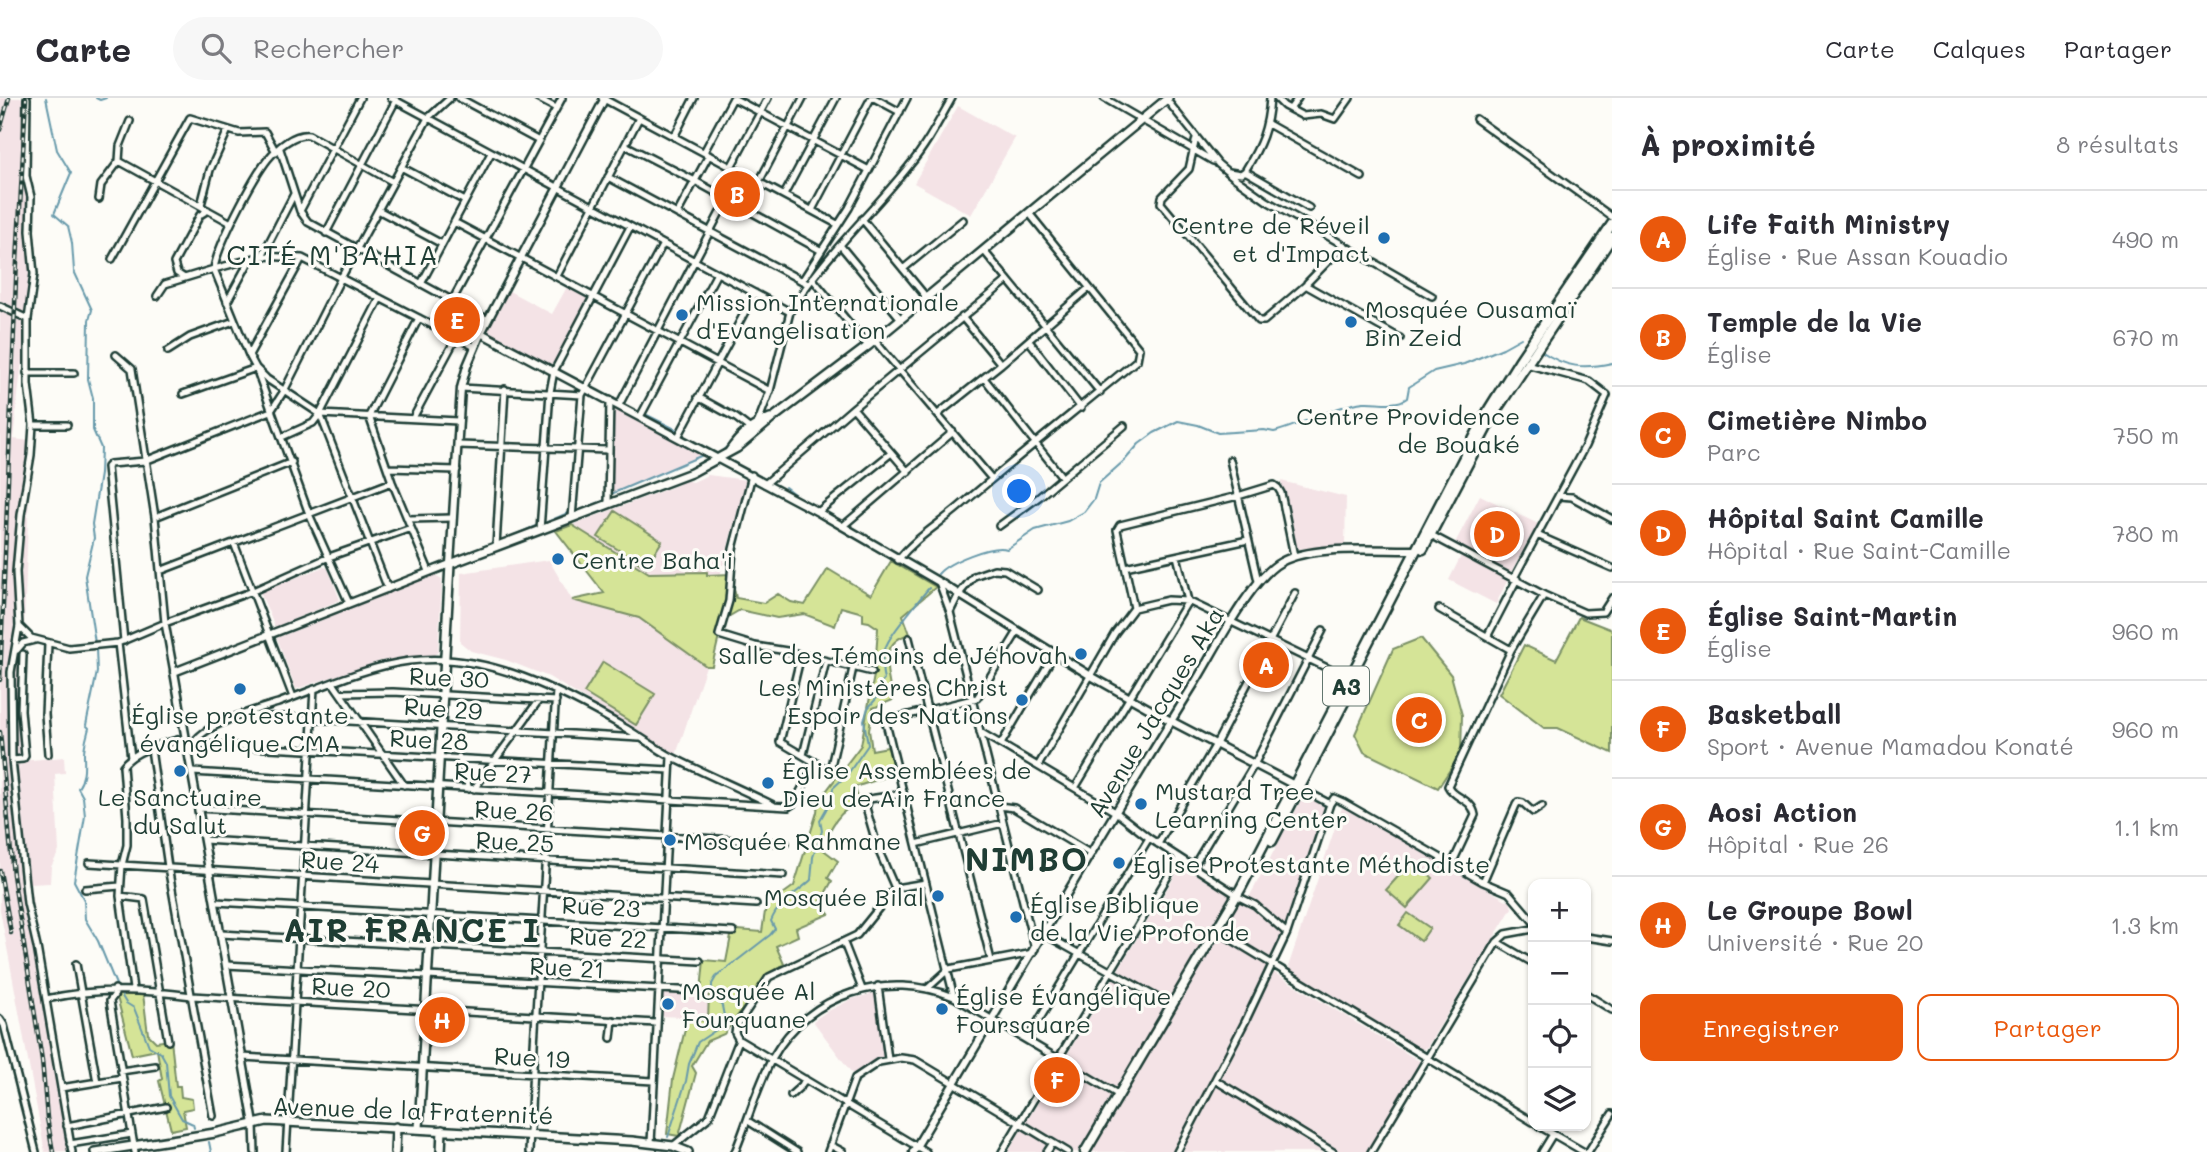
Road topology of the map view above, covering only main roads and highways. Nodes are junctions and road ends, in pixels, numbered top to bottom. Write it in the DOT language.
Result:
graph roads {
  1 [pos="1167,99"];
  2 [pos="1612,224"];
  3 [pos="1611,239"];
  4 [pos="774,417"];
  5 [pos="752,431"];
  6 [pos="1420,551"];
  7 [pos="1297,786"];
  8 [pos="1239,897"];
  9 [pos="396,1127"];
  10 [pos="419,1129"];
  11 [pos="442,1130"];
  12 [pos="654,1146"];
  13 [pos="134,1149"];
  14 [pos="95,1152"];
  15 [pos="395,1152"];
  16 [pos="441,1152"];
  17 [pos="688,1152"];
  18 [pos="1085,1152"];
  19 [pos="1090,1152"];
  1 -- 4 [label="main road"];
  2 -- 6 [label="highway, A3"];
  3 -- 6 [label="highway, A3"];
  4 -- 5 [label="main road"];
  4 -- 5 [label="main road"];
  5 -- 10 [label="main road"];
  6 -- 7 [label="highway, A3"];
  6 -- 7 [label="highway, A3"];
  7 -- 8 [label="highway, A3"];
  8 -- 18 [label="highway, A3"];
  8 -- 19 [label="highway, A3"];
  9 -- 10 [label="main road, Avenue de la Fraternité"];
  9 -- 13 [label="main road, Avenue de la Fraternité"];
  9 -- 15 [label="main road"];
  10 -- 11 [label="main road, Avenue de la Fraternité"];
  11 -- 12 [label="main road, Avenue de la Fraternité"];
  11 -- 16 [label="main road"];
  12 -- 17 [label="main road, Avenue de la Fraternité"];
  13 -- 14 [label="main road, Avenue de la Fraternité"];
}
